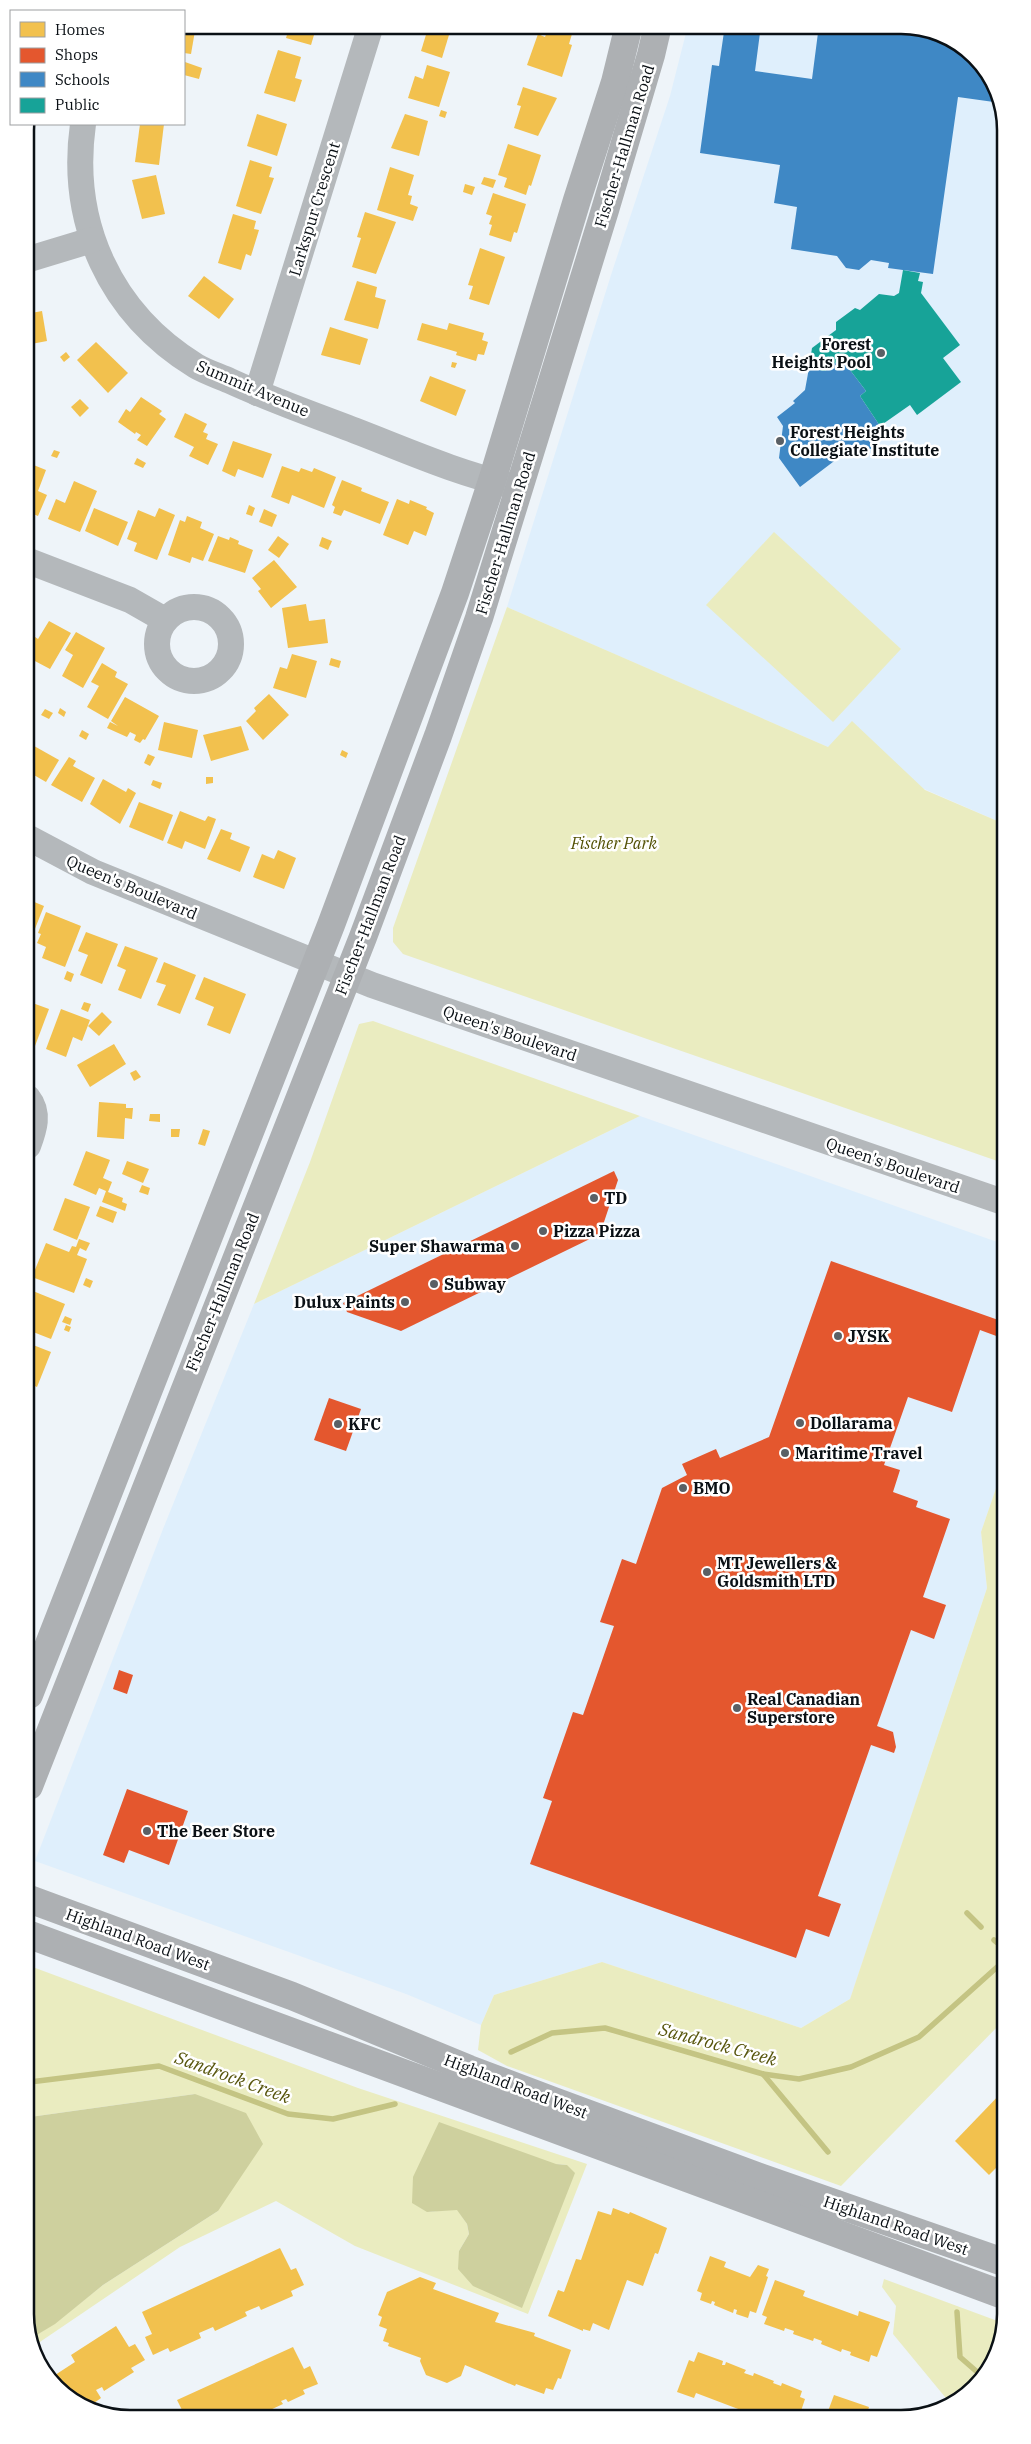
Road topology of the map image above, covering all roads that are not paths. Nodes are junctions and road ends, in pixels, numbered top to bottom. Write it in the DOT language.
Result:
graph roads {
  1 [pos="368,34"];
  2 [pos="627,34"];
  3 [pos="656,34"];
  4 [pos="83,125"];
  5 [pos="92,240"];
  6 [pos="34,258"];
  7 [pos="256,393"];
  8 [pos="492,481"];
  9 [pos="519,488"];
  10 [pos="34,563"];
  11 [pos="165,620"];
  12 [pos="34,841"];
  13 [pos="316,964"];
  14 [pos="348,975"];
  15 [pos="34,1109"];
  16 [pos="34,1129"];
  17 [pos="997,1200"];
  18 [pos="34,1682"];
  19 [pos="34,1773"];
  20 [pos="34,1900"];
  21 [pos="34,1936"];
  22 [pos="997,2260"];
  23 [pos="997,2293"];
  1 -- 7 [label="street, Larkspur Crescent"];
  2 -- 8 [label="main road, Fischer-Hallman Road"];
  3 -- 9 [label="main road, Fischer-Hallman Road"];
  4 -- 5 [label="street, Summit Avenue"];
  5 -- 6 [label="street"];
  5 -- 7 [label="street, Summit Avenue"];
  7 -- 8 [label="street, Summit Avenue"];
  8 -- 9 [label="street, Summit Avenue"];
  8 -- 13 [label="main road, Fischer-Hallman Road"];
  9 -- 14 [label="main road, Fischer-Hallman Road"];
  10 -- 11 [label="street"];
  12 -- 13 [label="street, Queen's Boulevard"];
  13 -- 14 [label="street, Queen's Boulevard"];
  13 -- 18 [label="main road, Fischer-Hallman Road"];
  14 -- 17 [label="street, Queen's Boulevard"];
  14 -- 19 [label="main road, Fischer-Hallman Road"];
  15 -- 16 [label="street"];
  20 -- 22 [label="main road, Highland Road West"];
  21 -- 23 [label="main road, Highland Road West"];
}
